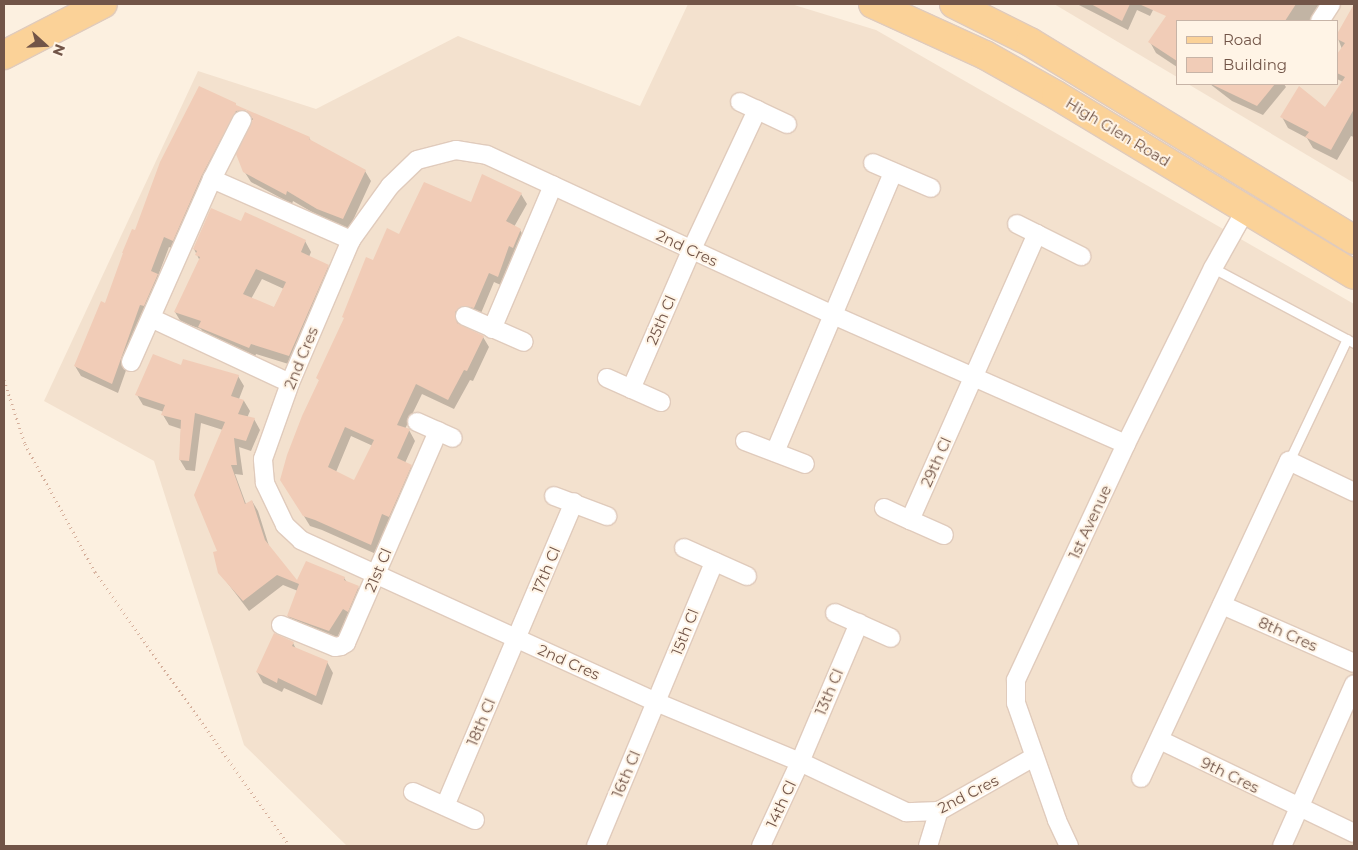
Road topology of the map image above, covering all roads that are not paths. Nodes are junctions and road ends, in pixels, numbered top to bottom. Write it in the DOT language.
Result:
graph roads {
  1 [pos="103,4"];
  2 [pos="873,4"];
  3 [pos="954,4"];
  4 [pos="1331,4"];
  5 [pos="1321,20"];
  6 [pos="4,55"];
  7 [pos="740,102"];
  8 [pos="757,110"];
  9 [pos="242,120"];
  10 [pos="787,124"];
  11 [pos="873,163"];
  12 [pos="894,173"];
  13 [pos="212,179"];
  14 [pos="553,185"];
  15 [pos="931,188"];
  16 [pos="1246,209"];
  17 [pos="1017,224"];
  18 [pos="1037,234"];
  19 [pos="351,240"];
  20 [pos="1354,240"];
  21 [pos="691,251"];
  22 [pos="1081,256"];
  23 [pos="1213,268"];
  24 [pos="1354,275"];
  25 [pos="833,315"];
  26 [pos="465,316"];
  27 [pos="151,318"];
  28 [pos="492,329"];
  29 [pos="1350,341"];
  30 [pos="524,342"];
  31 [pos="131,362"];
  32 [pos="606,378"];
  33 [pos="974,378"];
  34 [pos="290,383"];
  35 [pos="631,389"];
  36 [pos="661,402"];
  37 [pos="417,422"];
  38 [pos="745,441"];
  39 [pos="1126,444"];
  40 [pos="775,452"];
  41 [pos="1289,461"];
  42 [pos="805,464"];
  43 [pos="1354,492"];
  44 [pos="554,496"];
  45 [pos="574,502"];
  46 [pos="884,508"];
  47 [pos="607,516"];
  48 [pos="910,520"];
  49 [pos="944,535"];
  50 [pos="684,548"];
  51 [pos="714,562"];
  52 [pos="376,573"];
  53 [pos="747,576"];
  54 [pos="1222,605"];
  55 [pos="835,613"];
  56 [pos="858,623"];
  57 [pos="280,625"];
  58 [pos="891,638"];
  59 [pos="517,639"];
  60 [pos="1354,663"];
  61 [pos="1354,684"];
  62 [pos="656,702"];
  63 [pos="1160,740"];
  64 [pos="1034,757"];
  65 [pos="800,762"];
  66 [pos="1141,778"];
  67 [pos="413,792"];
  68 [pos="445,806"];
  69 [pos="1300,809"];
  70 [pos="938,812"];
  71 [pos="475,820"];
  72 [pos="1354,834"];
  73 [pos="596,846"];
  74 [pos="762,846"];
  75 [pos="928,846"];
  76 [pos="1069,846"];
  77 [pos="1282,846"];
  1 -- 6 [label="main road"];
  2 -- 16 [label="main road, High Glen Road"];
  3 -- 20 [label="main road, High Glen Road"];
  4 -- 5 [label="street"];
  7 -- 8 [label="street"];
  8 -- 10 [label="street"];
  8 -- 21 [label="street, 25th Cl"];
  9 -- 13 [label="street"];
  11 -- 12 [label="street"];
  12 -- 15 [label="street"];
  12 -- 25 [label="street"];
  13 -- 19 [label="street"];
  13 -- 27 [label="street"];
  14 -- 19 [label="street, 2nd Cres"];
  14 -- 21 [label="street, 2nd Cres"];
  14 -- 28 [label="street"];
  16 -- 23 [label="street, 1st Avenue"];
  16 -- 24 [label="main road, High Glen Road"];
  17 -- 18 [label="street"];
  18 -- 22 [label="street"];
  18 -- 33 [label="street, 29th Cl"];
  19 -- 34 [label="street, 2nd Cres"];
  21 -- 25 [label="street, 2nd Cres"];
  21 -- 35 [label="street, 25th Cl"];
  23 -- 29 [label="lane"];
  23 -- 39 [label="street, 1st Avenue"];
  25 -- 33 [label="street, 2nd Cres"];
  25 -- 40 [label="street"];
  26 -- 28 [label="street"];
  27 -- 31 [label="street"];
  27 -- 34 [label="street"];
  28 -- 30 [label="street"];
  29 -- 41 [label="lane"];
  32 -- 35 [label="street"];
  33 -- 39 [label="street, 2nd Cres"];
  33 -- 48 [label="street, 29th Cl"];
  34 -- 52 [label="street, 2nd Cres"];
  35 -- 36 [label="street"];
  37 -- 52 [label="street, 21st Cl"];
  38 -- 40 [label="street"];
  39 -- 64 [label="street, 1st Avenue"];
  40 -- 42 [label="street"];
  41 -- 43 [label="street"];
  41 -- 54 [label="street"];
  44 -- 45 [label="street"];
  45 -- 47 [label="street"];
  45 -- 59 [label="street, 17th Cl"];
  46 -- 48 [label="street"];
  48 -- 49 [label="street"];
  50 -- 51 [label="street"];
  51 -- 53 [label="street"];
  51 -- 62 [label="street, 15th Cl"];
  52 -- 57 [label="street, 21st Cl"];
  52 -- 59 [label="street, 2nd Cres"];
  54 -- 60 [label="street, 8th Cres"];
  54 -- 63 [label="street"];
  55 -- 56 [label="street"];
  56 -- 58 [label="street"];
  56 -- 65 [label="street, 13th Cl"];
  59 -- 62 [label="street, 2nd Cres"];
  59 -- 68 [label="street, 18th Cl"];
  61 -- 69 [label="street"];
  62 -- 65 [label="street, 2nd Cres"];
  62 -- 73 [label="street, 16th Cl"];
  63 -- 66 [label="street"];
  63 -- 69 [label="street, 9th Cres"];
  64 -- 70 [label="street, 2nd Cres"];
  64 -- 76 [label="street, 1st Avenue"];
  65 -- 70 [label="street, 2nd Cres"];
  65 -- 74 [label="street, 14th Cl"];
  67 -- 68 [label="street"];
  68 -- 71 [label="street"];
  69 -- 72 [label="street, 9th Cres"];
  69 -- 77 [label="street"];
  70 -- 75 [label="street"];
}
